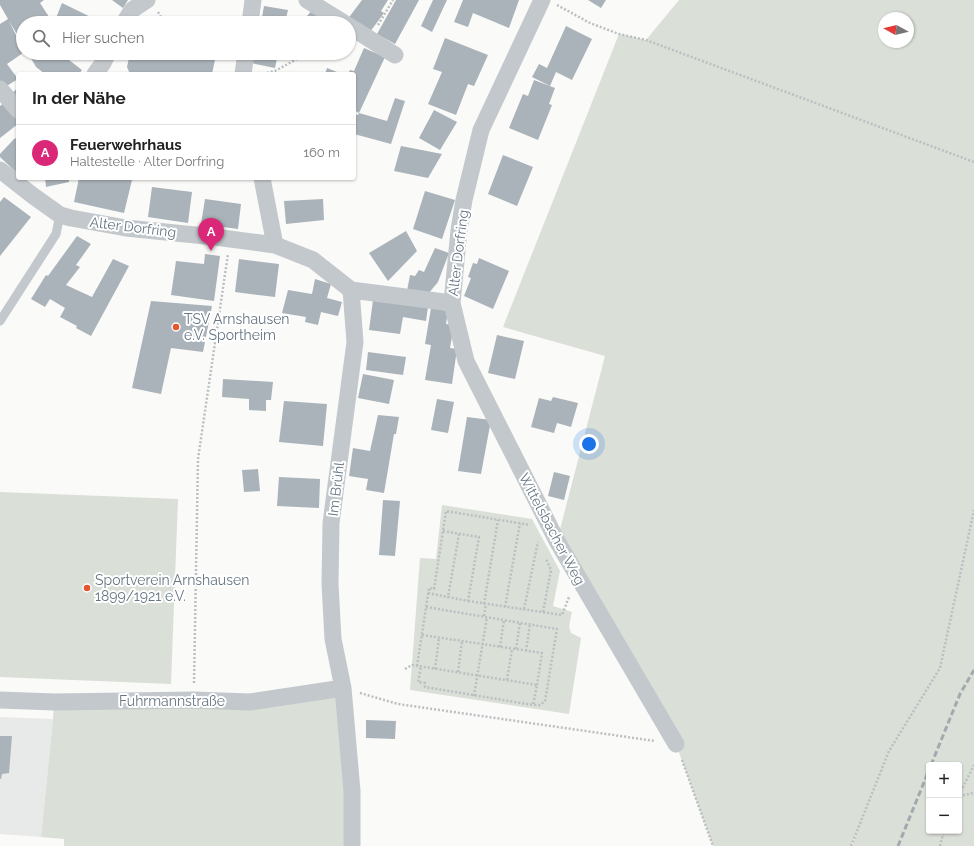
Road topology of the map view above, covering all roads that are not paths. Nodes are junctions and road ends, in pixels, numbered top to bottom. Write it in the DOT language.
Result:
graph roads {
  1 [pos="147,0"];
  2 [pos="253,0"];
  3 [pos="307,0"];
  4 [pos="549,2"];
  5 [pos="128,16"];
  6 [pos="251,16"];
  7 [pos="333,16"];
  8 [pos="356,31"];
  9 [pos="395,56"];
  10 [pos="104,60"];
  11 [pos="245,60"];
  12 [pos="96,72"];
  13 [pos="242,72"];
  14 [pos="0,89"];
  15 [pos="16,108"];
  16 [pos="0,170"];
  17 [pos="262,180"];
  18 [pos="60,215"];
  19 [pos="275,245"];
  20 [pos="351,290"];
  21 [pos="452,303"];
  22 [pos="0,321"];
  23 [pos="342,688"];
  24 [pos="0,700"];
  25 [pos="676,744"];
  26 [pos="352,846"];
  1 -- 5 [label="street"];
  2 -- 6 [label="street"];
  3 -- 7 [label="street"];
  4 -- 21 [label="street, Alter Dorfring"];
  8 -- 9 [label="street"];
  10 -- 12 [label="street"];
  11 -- 13 [label="street"];
  14 -- 15 [label="street"];
  16 -- 18 [label="street, Alter Dorfring"];
  17 -- 19 [label="street"];
  18 -- 19 [label="street, Alter Dorfring"];
  18 -- 22 [label="lane"];
  19 -- 20 [label="street, Alter Dorfring"];
  20 -- 21 [label="street, Alter Dorfring"];
  20 -- 23 [label="street, Im Brühl"];
  21 -- 25 [label="street, Wittelsbacher Weg"];
  23 -- 24 [label="street, Fuhrmannstraße"];
  23 -- 26 [label="street, Im Brühl"];
}
